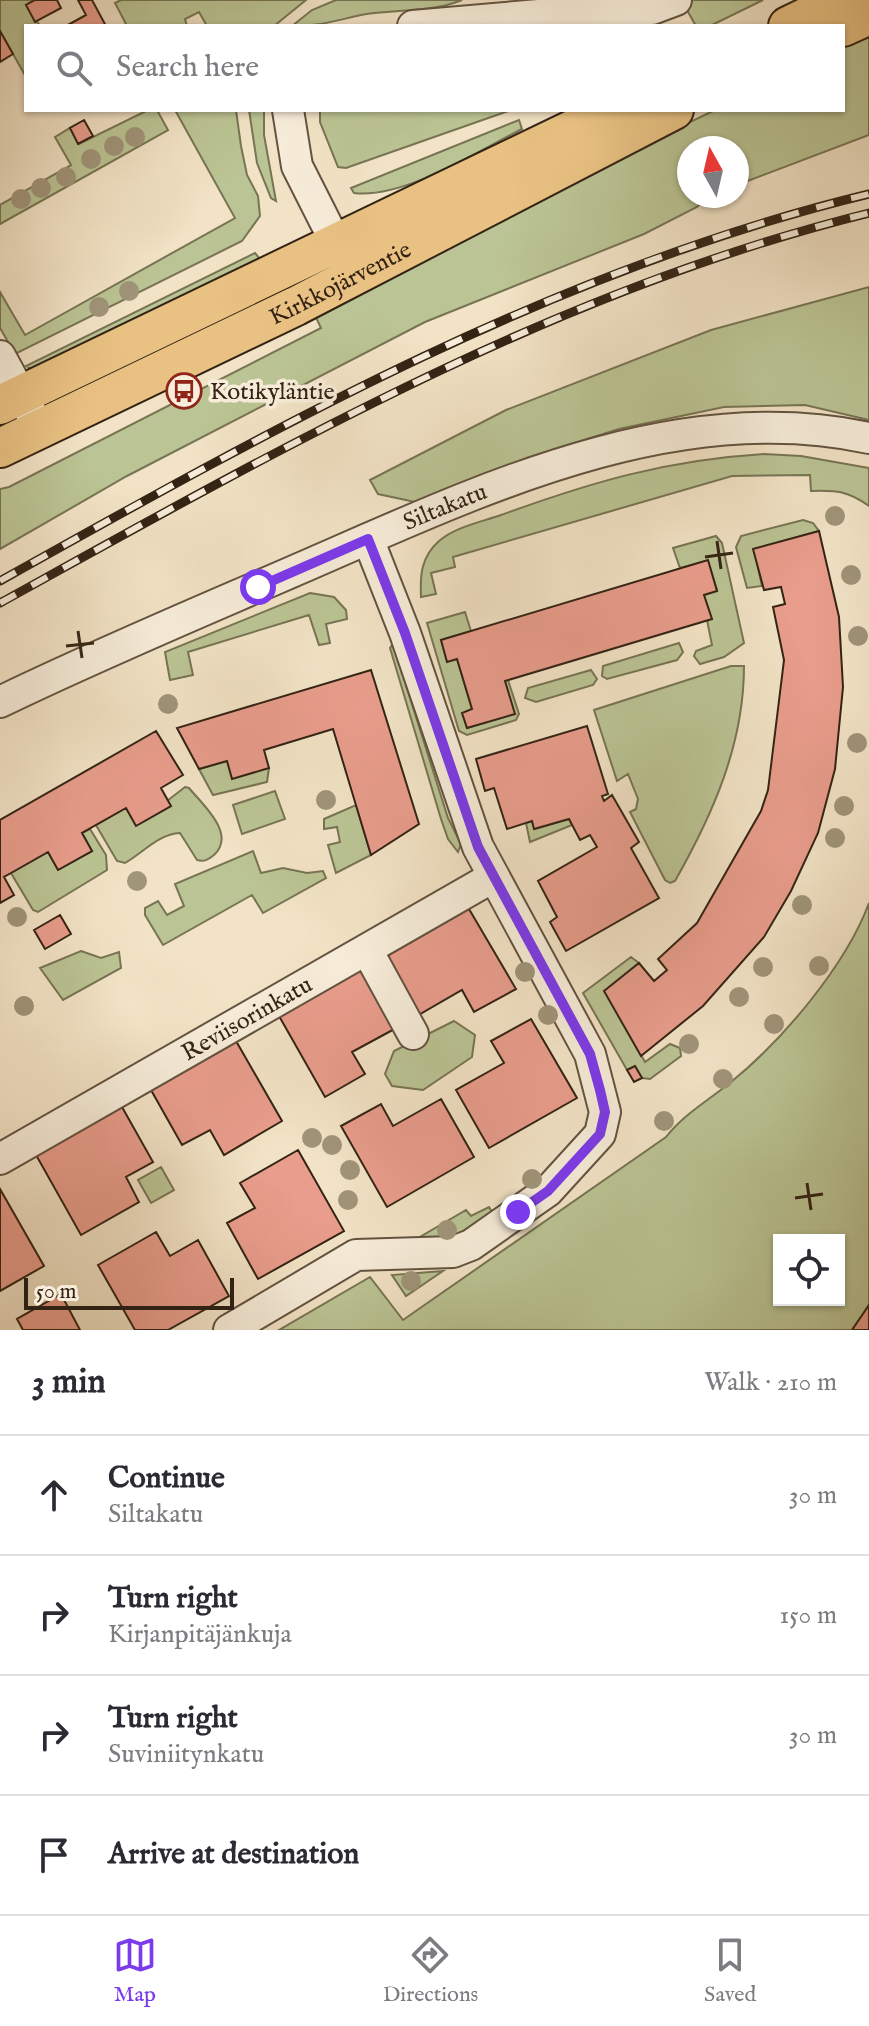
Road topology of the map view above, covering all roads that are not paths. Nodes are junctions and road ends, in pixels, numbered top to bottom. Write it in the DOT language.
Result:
graph roads {
  1 [pos="676,0"];
  2 [pos="842,0"];
  3 [pos="614,4"];
  4 [pos="869,15"];
  5 [pos="431,24"];
  6 [pos="792,24"];
  7 [pos="845,26"];
  8 [pos="288,112"];
  9 [pos="609,112"];
  10 [pos="670,112"];
  11 [pos="345,259"];
  12 [pos="0,356"];
  13 [pos="10,400"];
  14 [pos="40,428"];
  15 [pos="869,438"];
  16 [pos="0,448"];
  17 [pos="368,539"];
  18 [pos="0,702"];
  19 [pos="493,877"];
  20 [pos="367,950"];
  21 [pos="413,1034"];
  22 [pos="0,1159"];
  23 [pos="229,1330"];
  1 -- 3 [label="street"];
  2 -- 6 [label="main road"];
  3 -- 5 [label="street"];
  4 -- 7 [label="main road"];
  8 -- 11 [label="street"];
  9 -- 11 [label="main road, Kirkkojärventie"];
  10 -- 11 [label="main road, Kirkkojärventie"];
  11 -- 13 [label="main road, Kirkkojärventie"];
  11 -- 14 [label="main road, Kirkkojärventie"];
  12 -- 13 [label="street"];
  13 -- 14 [label="street"];
  14 -- 16 [label="main road, Kirkkojärventie"];
  15 -- 17 [label="street, Siltakatu"];
  17 -- 18 [label="street, Siltakatu"];
  17 -- 19 [label="street"];
  19 -- 20 [label="street, Reviisorinkatu"];
  19 -- 23 [label="street"];
  20 -- 21 [label="street"];
  20 -- 22 [label="street, Reviisorinkatu"];
}
